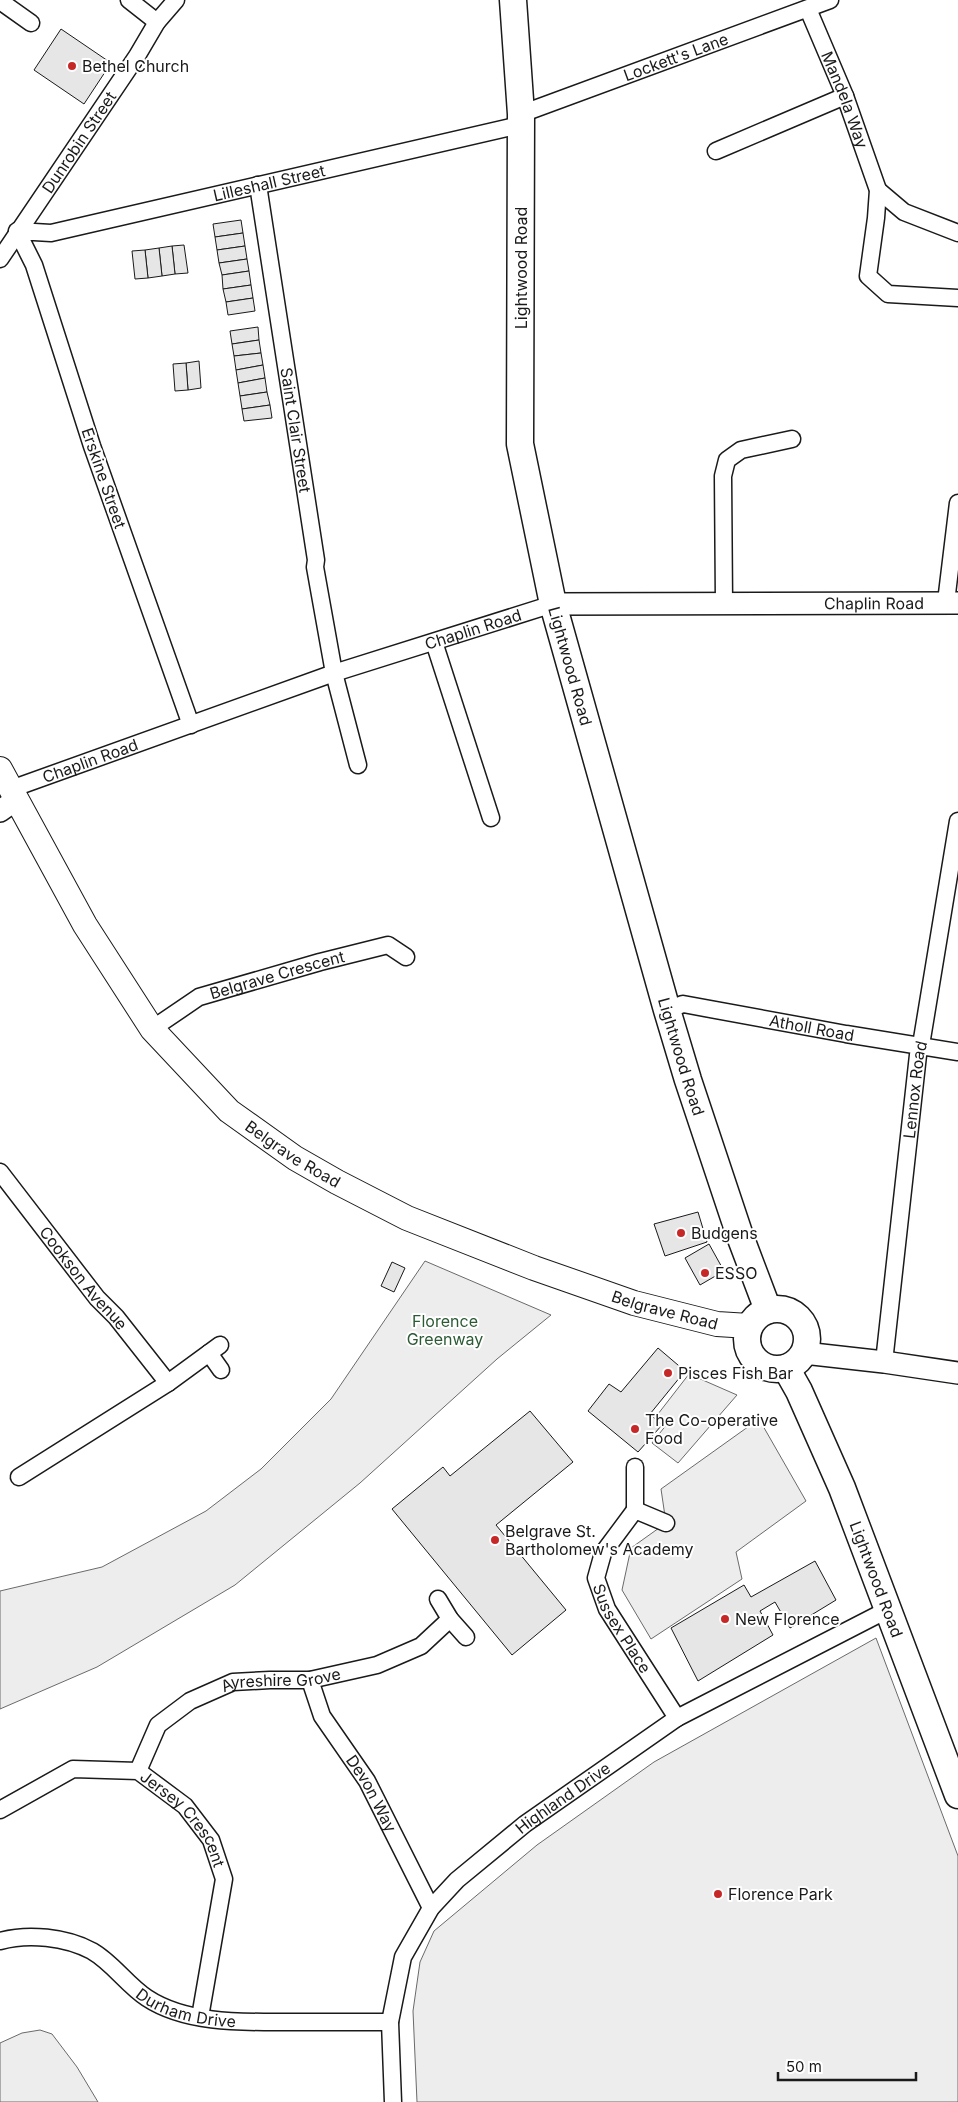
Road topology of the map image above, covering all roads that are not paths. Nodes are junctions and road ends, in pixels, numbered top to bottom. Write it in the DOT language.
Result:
graph roads {
  1 [pos="129,0"];
  2 [pos="176,0"];
  3 [pos="514,0"];
  4 [pos="830,0"];
  5 [pos="0,1"];
  6 [pos="808,9"];
  7 [pos="157,22"];
  8 [pos="31,23"];
  9 [pos="845,96"];
  10 [pos="521,119"];
  11 [pos="716,151"];
  12 [pos="258,185"];
  13 [pos="878,190"];
  14 [pos="17,231"];
  15 [pos="958,233"];
  16 [pos="0,259"];
  17 [pos="958,298"];
  18 [pos="792,439"];
  19 [pos="958,503"];
  20 [pos="724,603"];
  21 [pos="952,603"];
  22 [pos="553,604"];
  23 [pos="434,642"];
  24 [pos="334,673"];
  25 [pos="191,725"];
  26 [pos="358,765"];
  27 [pos="7,792"];
  28 [pos="490,818"];
  29 [pos="958,821"];
  30 [pos="406,957"];
  31 [pos="667,1010"];
  32 [pos="152,1029"];
  33 [pos="920,1046"];
  34 [pos="958,1052"];
  35 [pos="0,1172"];
  36 [pos="759,1318"];
  37 [pos="795,1360"];
  38 [pos="884,1362"];
  39 [pos="221,1370"];
  40 [pos="958,1373"];
  41 [pos="168,1383"];
  42 [pos="635,1467"];
  43 [pos="20,1477"];
  44 [pos="635,1510"];
  45 [pos="666,1523"];
  46 [pos="438,1599"];
  47 [pos="887,1610"];
  48 [pos="450,1619"];
  49 [pos="466,1637"];
  50 [pos="310,1680"];
  51 [pos="677,1718"];
  52 [pos="138,1771"];
  53 [pos="958,1795"];
  54 [pos="0,1810"];
  55 [pos="431,1908"];
  56 [pos="0,1941"];
  57 [pos="200,2017"];
  58 [pos="390,2022"];
  59 [pos="393,2102"];
  1 -- 7 [label="street"];
  2 -- 7 [label="street, Dunrobin Street"];
  3 -- 10 [label="main road, Lightwood Road"];
  4 -- 6 [label="street, Lockett's Lane"];
  5 -- 8 [label="street"];
  6 -- 9 [label="street, Mandela Way"];
  6 -- 10 [label="street, Lockett's Lane"];
  7 -- 14 [label="street, Dunrobin Street"];
  9 -- 11 [label="street"];
  9 -- 13 [label="street, Mandela Way"];
  10 -- 12 [label="street, Lilleshall Street"];
  10 -- 22 [label="main road, Lightwood Road"];
  12 -- 14 [label="street, Lilleshall Street"];
  12 -- 24 [label="street, Saint Clair Street"];
  13 -- 15 [label="street"];
  13 -- 17 [label="street, Mandela Way"];
  14 -- 16 [label="street, Dunrobin Street"];
  14 -- 25 [label="street, Erskine Street"];
  18 -- 20 [label="street"];
  19 -- 21 [label="street"];
  20 -- 21 [label="street, Chaplin Road"];
  20 -- 22 [label="street, Chaplin Road"];
  22 -- 23 [label="street, Chaplin Road"];
  22 -- 31 [label="main road, Lightwood Road"];
  23 -- 24 [label="street, Chaplin Road"];
  23 -- 28 [label="street"];
  24 -- 25 [label="street, Chaplin Road"];
  24 -- 26 [label="street, Saint Clair Street"];
  25 -- 27 [label="street, Chaplin Road"];
  27 -- 32 [label="main road, Belgrave Road"];
  29 -- 33 [label="street, Lennox Road"];
  30 -- 32 [label="street, Belgrave Crescent"];
  31 -- 33 [label="street, Atholl Road"];
  31 -- 36 [label="main road, Lightwood Road"];
  32 -- 36 [label="main road, Belgrave Road"];
  33 -- 34 [label="street, Atholl Road"];
  33 -- 38 [label="street, Lennox Road"];
  35 -- 41 [label="street, Cookson Avenue"];
  36 -- 37 [label="main road"];
  36 -- 37 [label="main road"];
  37 -- 38 [label="street"];
  37 -- 47 [label="main road, Lightwood Road"];
  38 -- 40 [label="street"];
  39 -- 41 [label="street"];
  41 -- 43 [label="street"];
  42 -- 44 [label="street"];
  44 -- 45 [label="street"];
  44 -- 51 [label="street, Sussex Place"];
  46 -- 48 [label="street"];
  47 -- 51 [label="street, Highland Drive"];
  47 -- 53 [label="main road, Lightwood Road"];
  48 -- 49 [label="street"];
  48 -- 50 [label="street, Ayreshire Grove"];
  50 -- 52 [label="street, Ayreshire Grove"];
  50 -- 55 [label="street, Devon Way"];
  51 -- 55 [label="street, Highland Drive"];
  52 -- 54 [label="street, Jersey Crescent"];
  52 -- 57 [label="street, Jersey Crescent"];
  55 -- 58 [label="street, Highland Drive"];
  56 -- 57 [label="street, Durham Drive"];
  57 -- 58 [label="street, Durham Drive"];
  58 -- 59 [label="street, Highland Drive"];
}
